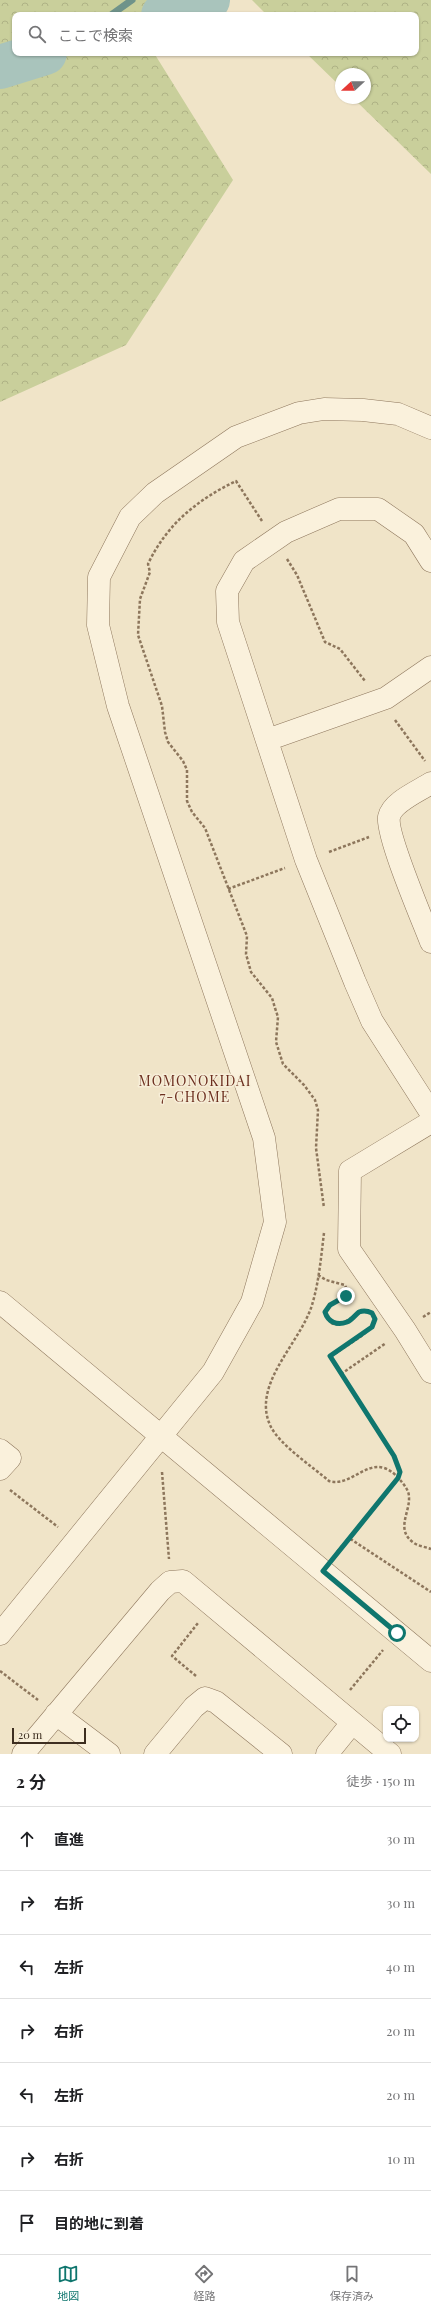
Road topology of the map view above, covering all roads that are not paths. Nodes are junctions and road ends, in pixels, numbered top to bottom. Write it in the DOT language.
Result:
graph roads {
  1 [pos="431,428"];
  2 [pos="431,561"];
  3 [pos="431,667"];
  4 [pos="266,740"];
  5 [pos="429,773"];
  6 [pos="431,942"];
  7 [pos="431,1113"];
  8 [pos="431,1122"];
  9 [pos="0,1302"];
  10 [pos="431,1372"];
  11 [pos="160,1435"];
  12 [pos="0,1450"];
  13 [pos="3,1478"];
  14 [pos="0,1634"];
  15 [pos="431,1661"];
  16 [pos="56,1714"];
  17 [pos="352,1723"];
  18 [pos="23,1754"];
  19 [pos="108,1754"];
  20 [pos="155,1754"];
  21 [pos="281,1754"];
  22 [pos="327,1754"];
  23 [pos="390,1754"];
  1 -- 11 [label="street"];
  2 -- 4 [label="street"];
  3 -- 4 [label="street"];
  4 -- 7 [label="street"];
  5 -- 6 [label="street"];
  8 -- 10 [label="street"];
  9 -- 11 [label="street"];
  11 -- 14 [label="street"];
  11 -- 15 [label="street"];
  12 -- 13 [label="street"];
  16 -- 17 [label="street"];
  16 -- 18 [label="street"];
  16 -- 19 [label="street"];
  17 -- 22 [label="street"];
  17 -- 23 [label="street"];
  20 -- 21 [label="street"];
}
